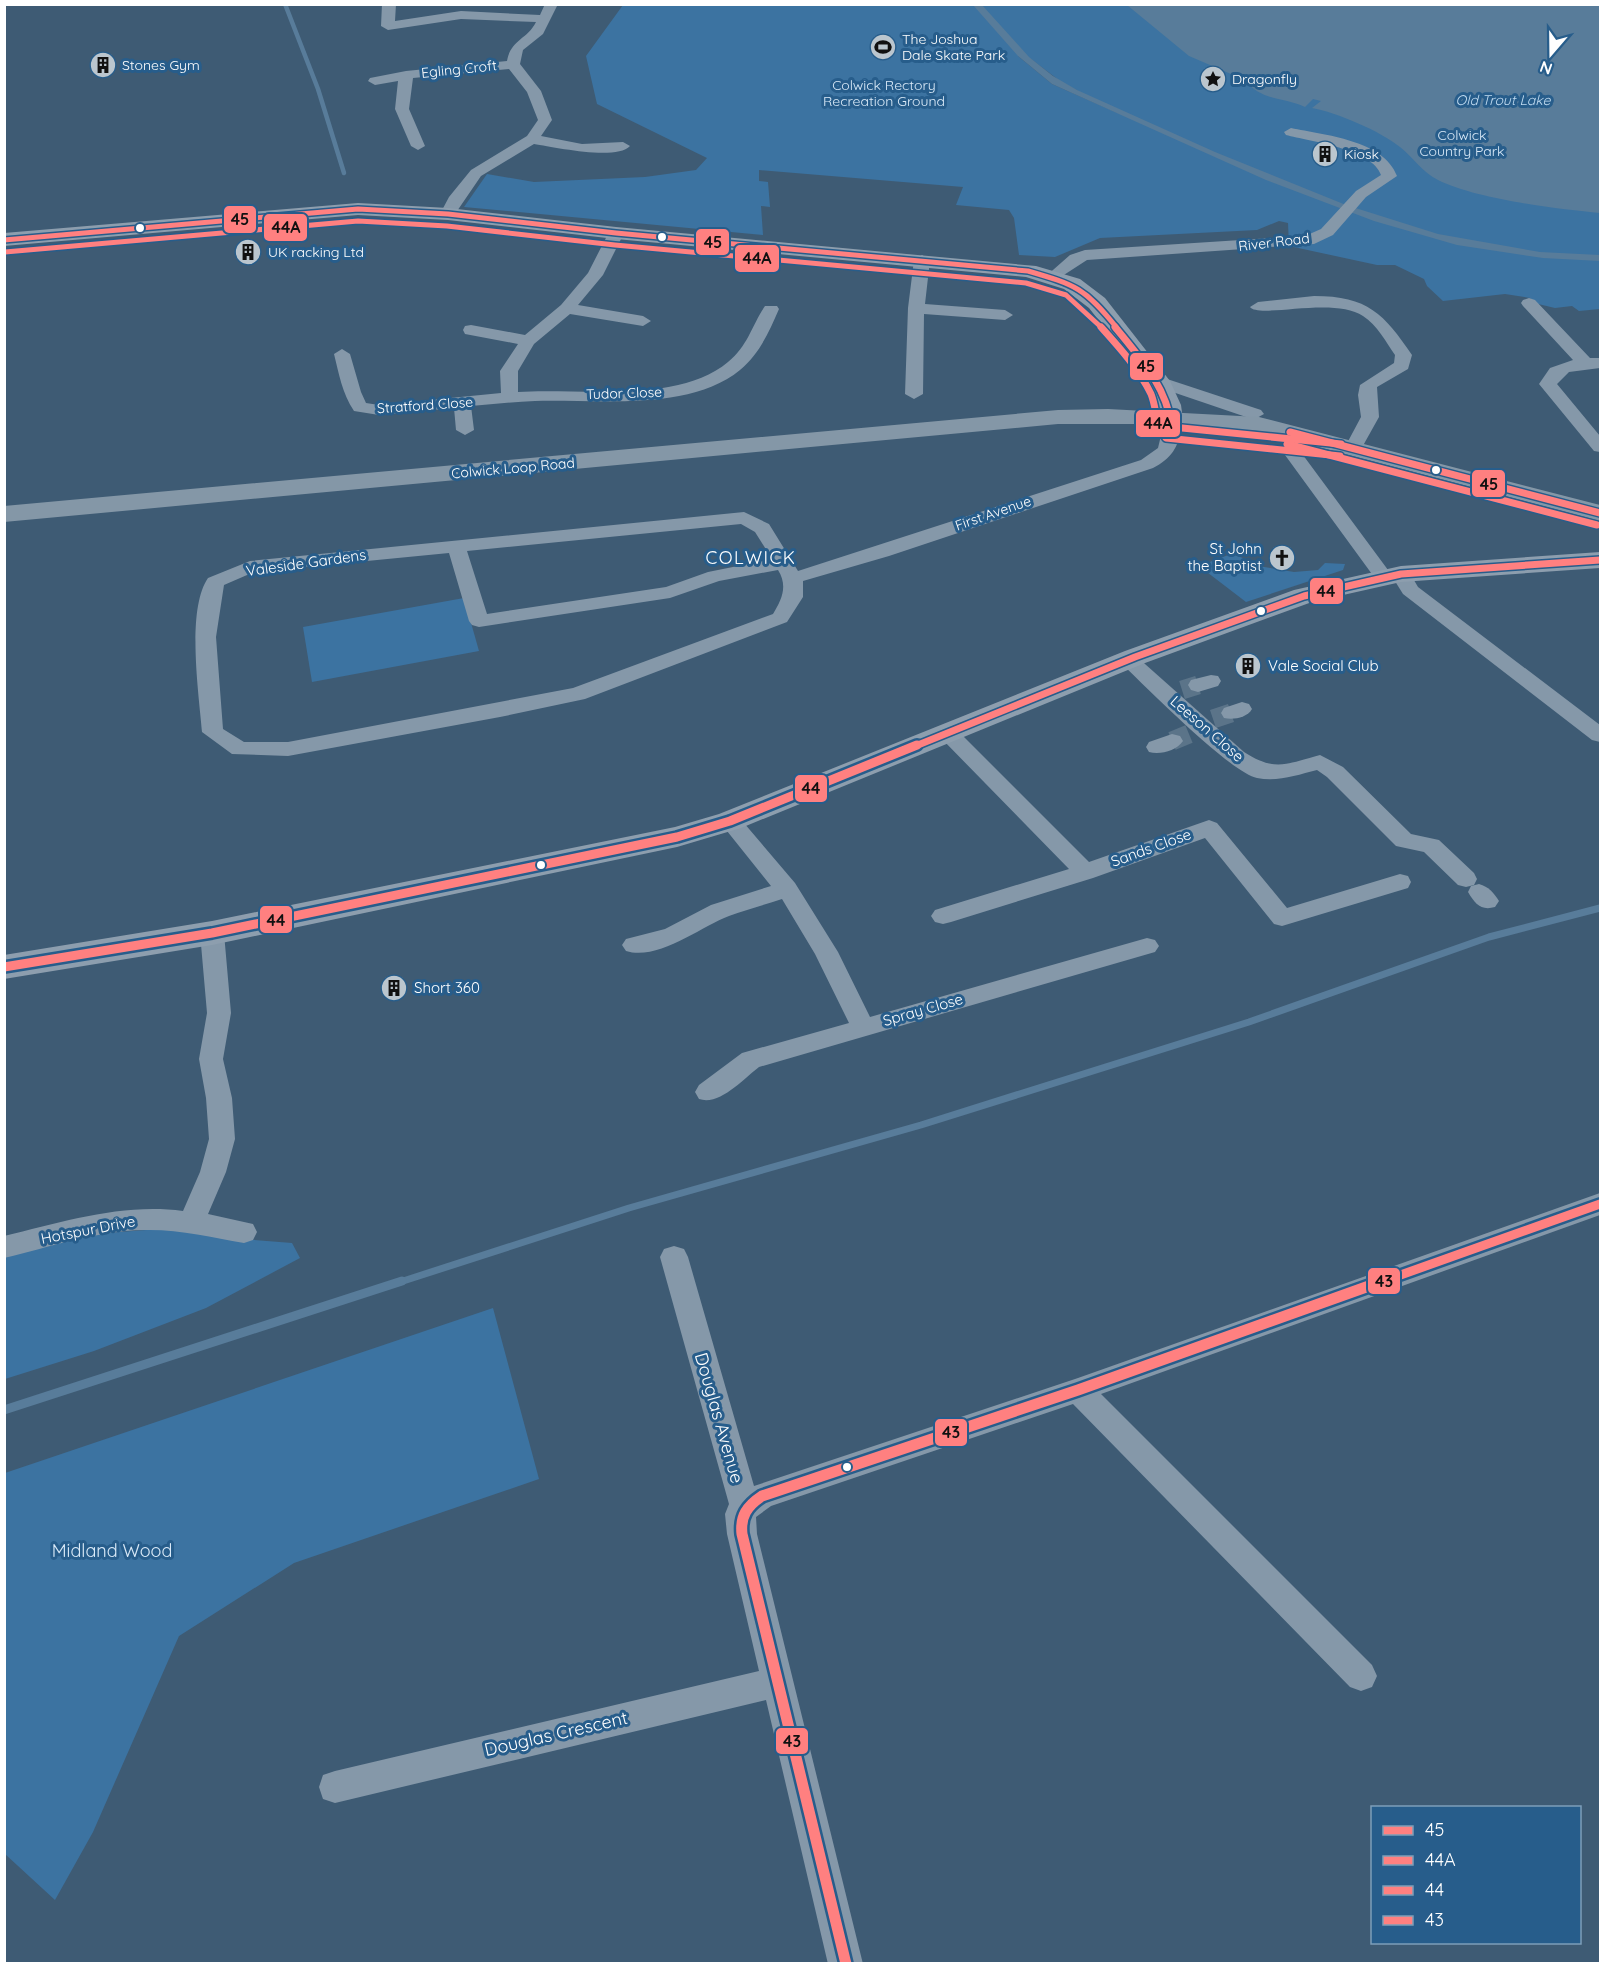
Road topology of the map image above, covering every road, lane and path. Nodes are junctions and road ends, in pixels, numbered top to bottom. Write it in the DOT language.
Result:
graph roads {
  1 [pos="389,4"];
  2 [pos="552,4"];
  3 [pos="546,19"];
  4 [pos="513,64"];
  5 [pos="406,75"];
  6 [pos="375,81"];
  7 [pos="1289,134"];
  8 [pos="532,139"];
  9 [pos="418,146"];
  10 [pos="623,146"];
  11 [pos="448,214"];
  12 [pos="616,233"];
  13 [pos="4,240"];
  14 [pos="922,260"];
  15 [pos="1053,276"];
  16 [pos="1258,307"];
  17 [pos="1539,307"];
  18 [pos="567,308"];
  19 [pos="916,308"];
  20 [pos="771,309"];
  21 [pos="1005,315"];
  22 [pos="643,321"];
  23 [pos="471,330"];
  24 [pos="528,341"];
  25 [pos="342,354"];
  26 [pos="1593,363"];
  27 [pos="1158,381"];
  28 [pos="920,387"];
  29 [pos="510,398"];
  30 [pos="462,403"];
  31 [pos="1255,414"];
  32 [pos="1172,422"];
  33 [pos="465,430"];
  34 [pos="1347,446"];
  35 [pos="1600,447"];
  36 [pos="1294,455"];
  37 [pos="1600,513"];
  38 [pos="4,514"];
  39 [pos="456,545"];
  40 [pos="1600,560"];
  41 [pos="788,571"];
  42 [pos="1392,576"];
  43 [pos="1129,660"];
  44 [pos="948,733"];
  45 [pos="1600,735"];
  46 [pos="730,821"];
  47 [pos="1085,872"];
  48 [pos="1400,882"];
  49 [pos="787,890"];
  50 [pos="1477,891"];
  51 [pos="944,916"];
  52 [pos="212,933"];
  53 [pos="634,945"];
  54 [pos="1147,946"];
  55 [pos="4,967"];
  56 [pos="863,1027"];
  57 [pos="708,1092"];
  58 [pos="1600,1204"];
  59 [pos="191,1222"];
  60 [pos="244,1232"];
  61 [pos="4,1247"];
  62 [pos="674,1257"];
  63 [pos="1078,1390"];
  64 [pos="745,1508"];
  65 [pos="1361,1676"];
  66 [pos="776,1682"];
  67 [pos="336,1787"];
  68 [pos="846,1964"];
  1 -- 3 [label="street"];
  2 -- 3 [label="street"];
  3 -- 4 [label="street"];
  4 -- 5 [label="street, Egling Croft"];
  4 -- 8 [label="street"];
  5 -- 6 [label="street, Egling Croft"];
  5 -- 9 [label="street, Egling Croft"];
  7 -- 15 [label="street, River Road"];
  8 -- 10 [label="street"];
  8 -- 11 [label="street"];
  11 -- 12 [label="street"];
  11 -- 13 [label="street"];
  12 -- 14 [label="street"];
  12 -- 18 [label="street"];
  14 -- 15 [label="street"];
  14 -- 19 [label="street"];
  15 -- 27 [label="street"];
  16 -- 34 [label="street"];
  17 -- 26 [label="street"];
  18 -- 22 [label="street"];
  18 -- 24 [label="street"];
  19 -- 21 [label="street"];
  19 -- 28 [label="street"];
  20 -- 29 [label="street, Tudor Close"];
  23 -- 24 [label="street"];
  24 -- 29 [label="street"];
  25 -- 30 [label="street, Stratford Close"];
  26 -- 35 [label="street"];
  27 -- 31 [label="street"];
  27 -- 32 [label="street"];
  29 -- 30 [label="street, Stratford Close"];
  30 -- 33 [label="street"];
  32 -- 34 [label="main road, Colwick Loop Road"];
  32 -- 38 [label="main road, Colwick Loop Road"];
  32 -- 41 [label="street, First Avenue"];
  34 -- 37 [label="main road, Colwick Loop Road"];
  36 -- 42 [label="street"];
  39 -- 41 [label="street, Valeside Gardens"];
  39 -- 41 [label="street, First Avenue"];
  39 -- 41 [label="street, Valeside Gardens"];
  40 -- 42 [label="street"];
  42 -- 43 [label="street"];
  42 -- 45 [label="street"];
  43 -- 44 [label="street"];
  43 -- 50 [label="street, Leeson Close"];
  44 -- 46 [label="street"];
  44 -- 47 [label="street"];
  46 -- 49 [label="street"];
  46 -- 52 [label="street"];
  47 -- 48 [label="street, Sands Close"];
  47 -- 51 [label="street"];
  49 -- 53 [label="street"];
  49 -- 56 [label="street"];
  52 -- 55 [label="street"];
  52 -- 59 [label="street"];
  54 -- 56 [label="street, Spray Close"];
  56 -- 57 [label="street, Spray Close"];
  58 -- 63 [label="street"];
  59 -- 60 [label="street, Hotspur Drive"];
  59 -- 61 [label="street, Hotspur Drive"];
  62 -- 64 [label="street, Douglas Avenue"];
  63 -- 64 [label="street"];
  63 -- 65 [label="street"];
  64 -- 66 [label="street, Douglas Avenue"];
  66 -- 67 [label="street, Douglas Crescent"];
  66 -- 68 [label="street, Douglas Avenue"];
}
